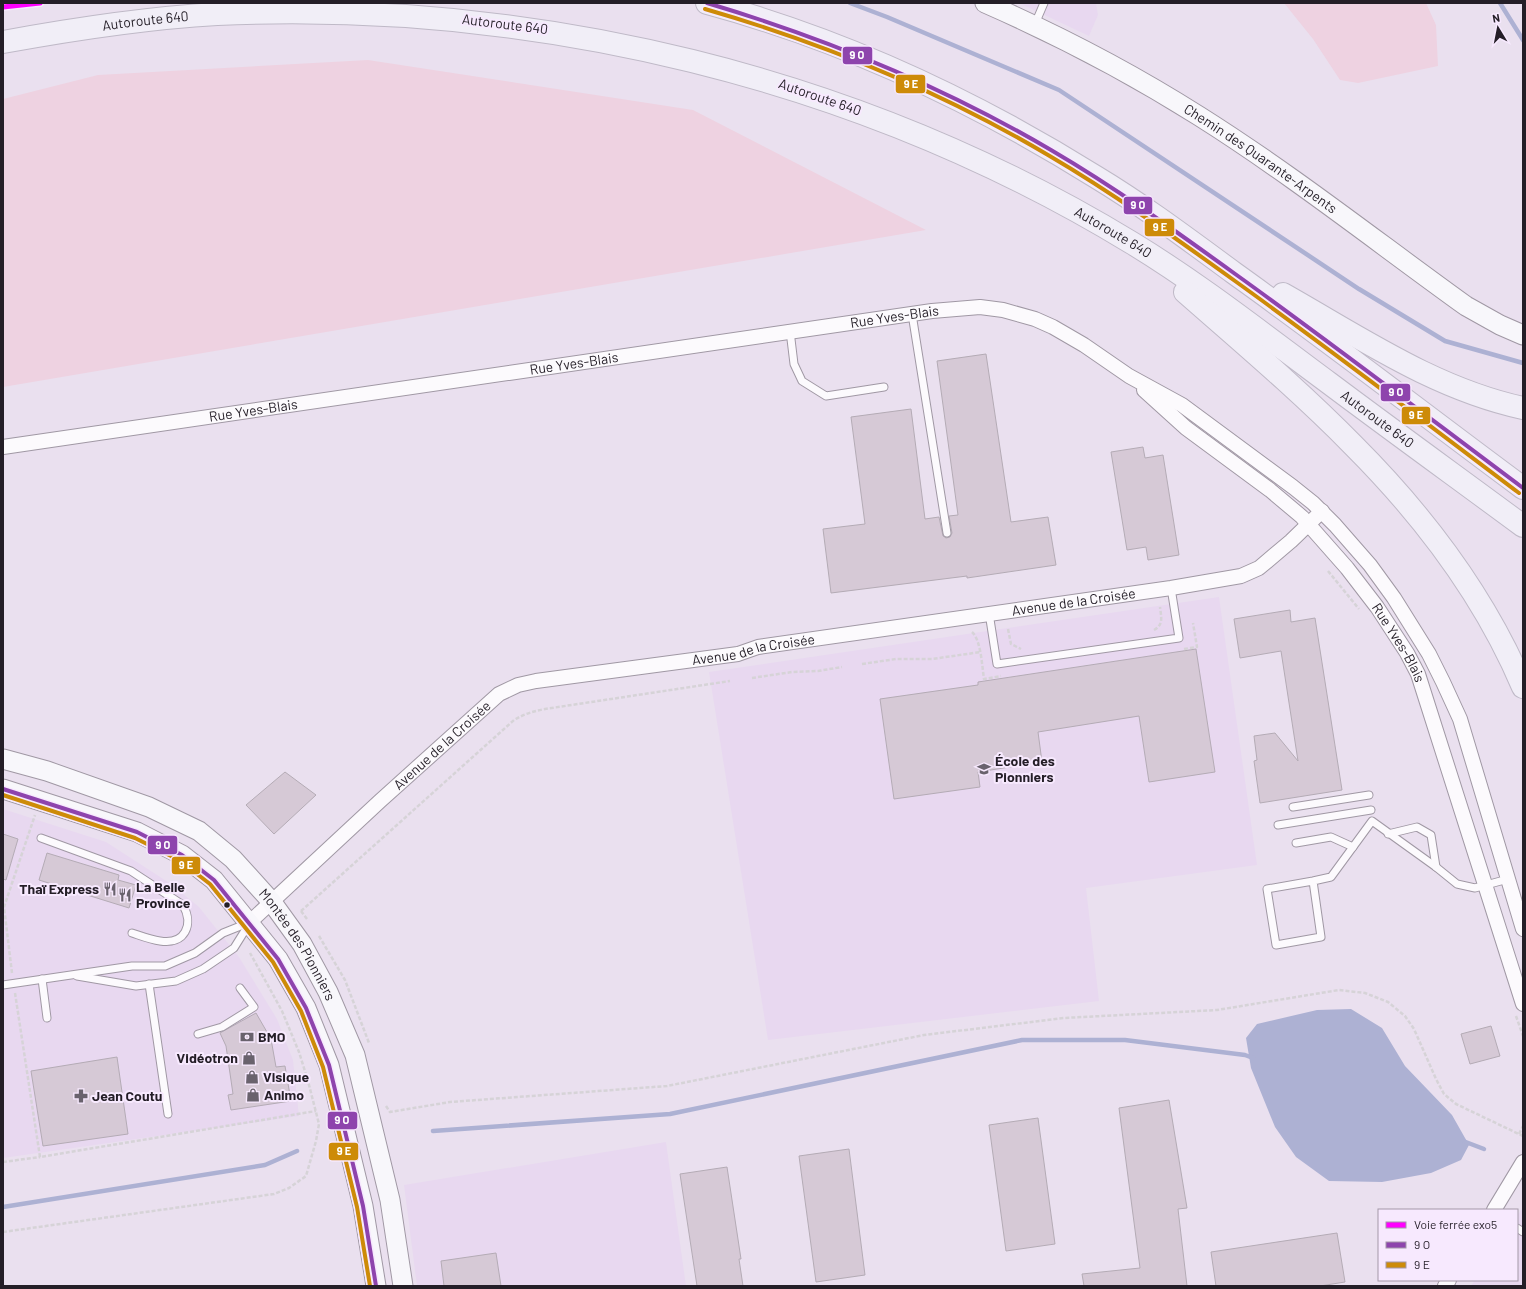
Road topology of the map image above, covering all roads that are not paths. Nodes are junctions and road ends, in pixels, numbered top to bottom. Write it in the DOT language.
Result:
graph roads {
  1 [pos="707,3"];
  2 [pos="985,3"];
  3 [pos="1044,3"];
  4 [pos="1034,26"];
  5 [pos="3,42"];
  6 [pos="1121,236"];
  7 [pos="1192,242"];
  8 [pos="912,314"];
  9 [pos="790,331"];
  10 [pos="1523,335"];
  11 [pos="1129,376"];
  12 [pos="884,387"];
  13 [pos="1523,408"];
  14 [pos="3,447"];
  15 [pos="1523,488"];
  16 [pos="1322,511"];
  17 [pos="1309,524"];
  18 [pos="1523,526"];
  19 [pos="947,533"];
  20 [pos="1171,588"];
  21 [pos="988,613"];
  22 [pos="1427,671"];
  23 [pos="1523,687"];
  24 [pos="3,759"];
  25 [pos="3,789"];
  26 [pos="1369,795"];
  27 [pos="1293,807"];
  28 [pos="1371,810"];
  29 [pos="1278,825"];
  30 [pos="1388,834"];
  31 [pos="41,838"];
  32 [pos="1296,843"];
  33 [pos="1353,847"];
  34 [pos="1436,867"];
  35 [pos="1508,879"];
  36 [pos="1312,881"];
  37 [pos="1486,885"];
  38 [pos="271,901"];
  39 [pos="250,922"];
  40 [pos="1523,929"];
  41 [pos="132,933"];
  42 [pos="71,975"];
  43 [pos="42,979"];
  44 [pos="149,984"];
  45 [pos="3,985"];
  46 [pos="240,988"];
  47 [pos="1519,1009"];
  48 [pos="47,1018"];
  49 [pos="198,1034"];
  50 [pos="168,1114"];
  51 [pos="1523,1162"];
  52 [pos="1495,1209"];
  53 [pos="376,1286"];
  54 [pos="404,1286"];
  1 -- 7 [label="highway"];
  2 -- 4 [label="street, Chemin des Quarante-Arpents"];
  3 -- 4 [label="lane"];
  4 -- 10 [label="street, Chemin des Quarante-Arpents"];
  5 -- 6 [label="highway, Autoroute 640"];
  6 -- 18 [label="highway, Autoroute 640"];
  6 -- 23 [label="highway"];
  7 -- 13 [label="highway"];
  7 -- 15 [label="highway"];
  8 -- 9 [label="street, Rue Yves-Blais"];
  8 -- 11 [label="street, Rue Yves-Blais"];
  8 -- 19 [label="lane"];
  9 -- 12 [label="lane"];
  9 -- 14 [label="street, Rue Yves-Blais"];
  11 -- 16 [label="street, Rue Yves-Blais"];
  11 -- 17 [label="street, Rue Yves-Blais"];
  16 -- 17 [label="street, Avenue de la Croisée"];
  16 -- 22 [label="street, Rue Yves-Blais"];
  17 -- 20 [label="street, Avenue de la Croisée"];
  17 -- 22 [label="street, Rue Yves-Blais"];
  20 -- 21 [label="street, Avenue de la Croisée"];
  20 -- 21 [label="lane"];
  21 -- 38 [label="street, Avenue de la Croisée"];
  22 -- 35 [label="street, Rue Yves-Blais"];
  22 -- 37 [label="street, Rue Yves-Blais"];
  24 -- 38 [label="street, Montée des Pionniers"];
  25 -- 39 [label="street, Montée des Pionniers"];
  26 -- 27 [label="lane"];
  28 -- 29 [label="lane"];
  30 -- 33 [label="lane"];
  30 -- 34 [label="lane"];
  30 -- 34 [label="lane"];
  31 -- 41 [label="lane"];
  32 -- 33 [label="lane"];
  33 -- 36 [label="lane"];
  34 -- 37 [label="lane"];
  35 -- 37 [label="lane"];
  35 -- 40 [label="street, Rue Yves-Blais"];
  36 -- 36 [label="lane"];
  37 -- 47 [label="street, Rue Yves-Blais"];
  38 -- 39 [label="street, Avenue de la Croisée"];
  38 -- 54 [label="street, Montée des Pionniers"];
  39 -- 42 [label="lane"];
  39 -- 44 [label="lane"];
  39 -- 53 [label="street, Montée des Pionniers"];
  42 -- 43 [label="lane"];
  42 -- 44 [label="lane"];
  43 -- 45 [label="lane"];
  43 -- 48 [label="lane"];
  44 -- 50 [label="lane"];
  46 -- 49 [label="lane"];
  51 -- 52 [label="street"];
}
